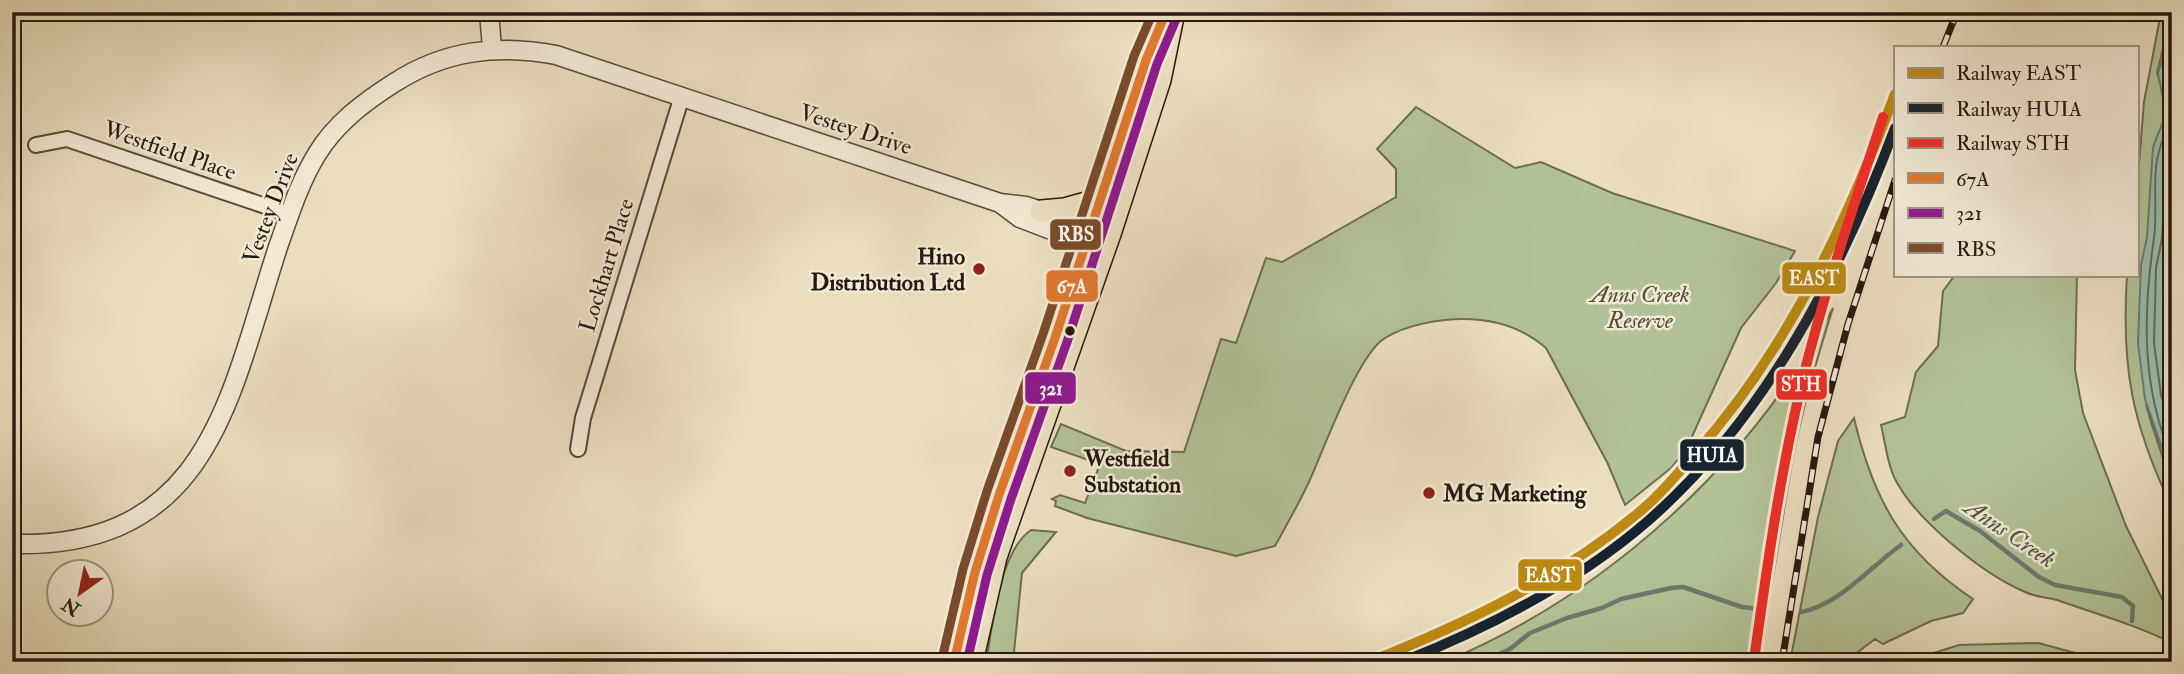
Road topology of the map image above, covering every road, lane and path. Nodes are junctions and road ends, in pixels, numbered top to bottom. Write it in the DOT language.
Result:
graph roads {
  1 [pos="489,12"];
  2 [pos="1166,12"];
  3 [pos="1174,12"];
  4 [pos="492,48"];
  5 [pos="682,96"];
  6 [pos="36,145"];
  7 [pos="1100,200"];
  8 [pos="1000,203"];
  9 [pos="1041,211"];
  10 [pos="289,214"];
  11 [pos="1097,239"];
  12 [pos="578,449"];
  13 [pos="12,544"];
  14 [pos="954,662"];
  15 [pos="972,662"];
  1 -- 4 [label="street"];
  2 -- 7 [label="main road"];
  3 -- 11 [label="main road"];
  4 -- 5 [label="street, Vestey Drive"];
  4 -- 10 [label="street, Vestey Drive"];
  5 -- 8 [label="street, Vestey Drive"];
  5 -- 12 [label="street, Lockhart Place"];
  6 -- 10 [label="street, Westfield Place"];
  7 -- 9 [label="main road"];
  7 -- 11 [label="main road"];
  8 -- 9 [label="street, Vestey Drive"];
  8 -- 11 [label="street, Vestey Drive"];
  9 -- 11 [label="street, Vestey Drive"];
  10 -- 13 [label="street, Vestey Drive"];
  11 -- 14 [label="main road"];
  11 -- 15 [label="main road"];
}
